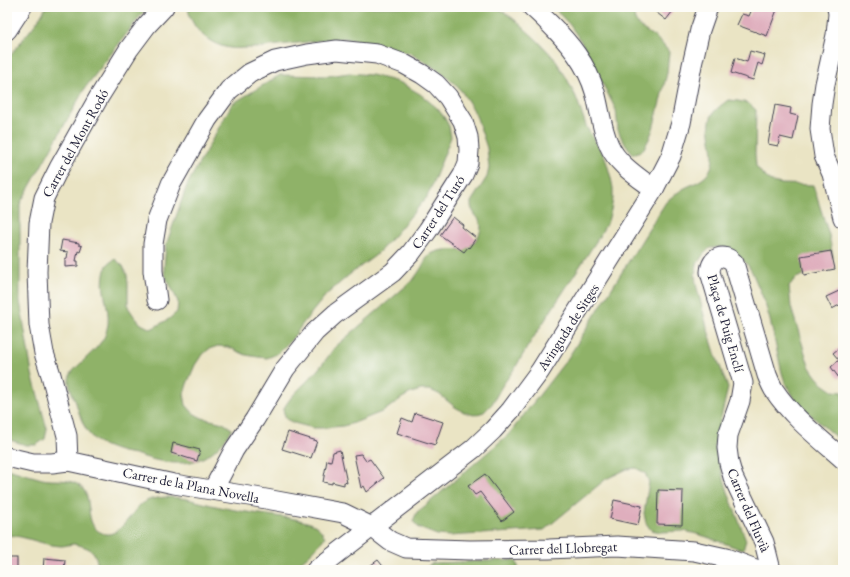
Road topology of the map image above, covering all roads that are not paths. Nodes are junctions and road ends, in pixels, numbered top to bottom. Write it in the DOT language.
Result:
graph roads {
  1 [pos="22,7"];
  2 [pos="164,7"];
  3 [pos="532,7"];
  4 [pos="708,7"];
  5 [pos="837,7"];
  6 [pos="7,30"];
  7 [pos="838,175"];
  8 [pos="654,189"];
  9 [pos="843,218"];
  10 [pos="157,300"];
  11 [pos="767,376"];
  12 [pos="743,383"];
  13 [pos="7,457"];
  14 [pos="843,459"];
  15 [pos="68,461"];
  16 [pos="213,490"];
  17 [pos="372,527"];
  18 [pos="316,570"];
  19 [pos="758,570"];
  20 [pos="772,570"];
  1 -- 6 [label="street"];
  2 -- 15 [label="street, Carrer del Mont Rodó"];
  3 -- 8 [label="street"];
  4 -- 8 [label="street, Avinguda de Sitges"];
  5 -- 7 [label="street"];
  7 -- 9 [label="street"];
  8 -- 17 [label="street, Avinguda de Sitges"];
  10 -- 16 [label="street, Carrer del Turó"];
  11 -- 12 [label="street"];
  11 -- 12 [label="street, Plaça de Puig Enclí"];
  11 -- 14 [label="street"];
  12 -- 20 [label="street, Carrer del Fluvià"];
  13 -- 15 [label="street, Carrer de la Plana Novella"];
  15 -- 16 [label="street, Carrer de la Plana Novella"];
  16 -- 17 [label="street, Carrer de la Plana Novella"];
  17 -- 18 [label="street, Avinguda de Sitges"];
  17 -- 19 [label="street, Carrer del Llobregat"];
}
